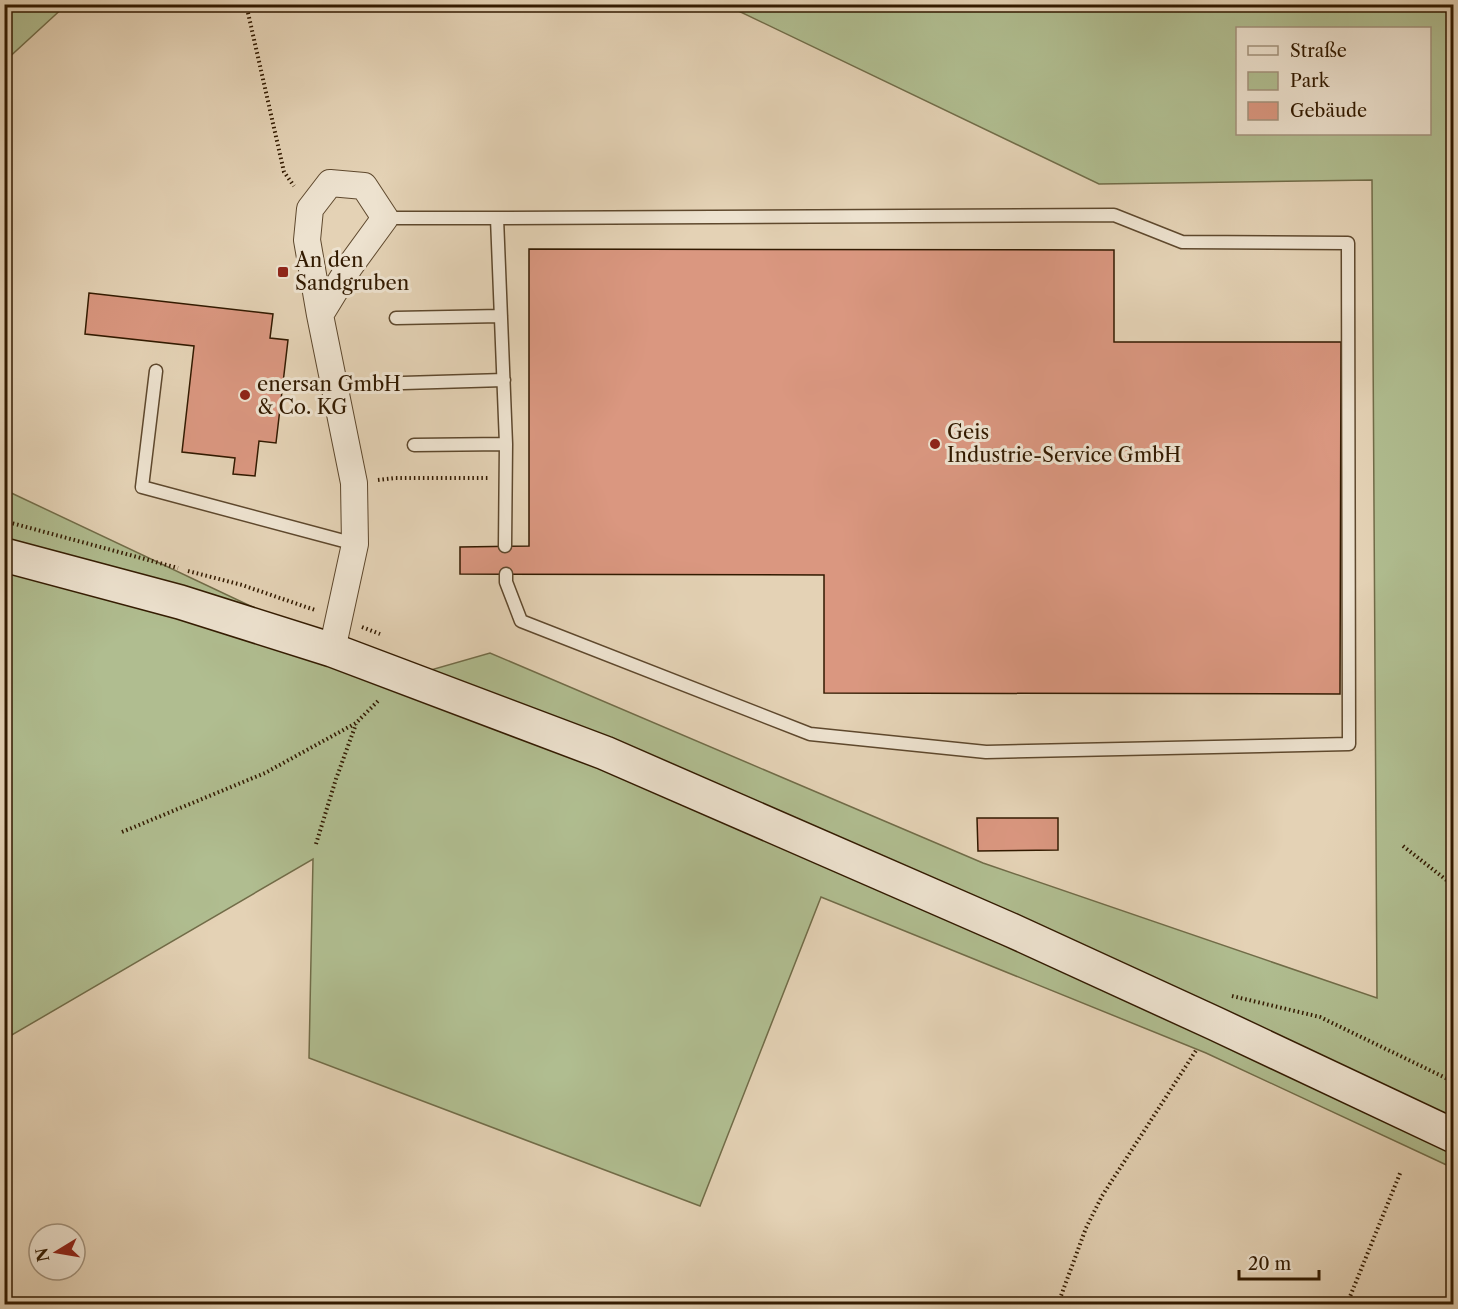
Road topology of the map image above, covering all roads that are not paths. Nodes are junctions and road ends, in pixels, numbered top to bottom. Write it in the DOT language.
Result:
graph roads {
  1 [pos="385,218"];
  2 [pos="496,218"];
  3 [pos="320,315"];
  4 [pos="501,316"];
  5 [pos="396,318"];
  6 [pos="156,371"];
  7 [pos="504,380"];
  8 [pos="403,383"];
  9 [pos="507,444"];
  10 [pos="414,446"];
  11 [pos="355,544"];
  12 [pos="505,546"];
  13 [pos="4,555"];
  14 [pos="506,574"];
  15 [pos="332,650"];
  16 [pos="1454,1136"];
  1 -- 2 [label="lane"];
  1 -- 3 [label="street"];
  1 -- 3 [label="street"];
  2 -- 4 [label="lane"];
  2 -- 14 [label="lane"];
  3 -- 11 [label="street"];
  4 -- 5 [label="lane"];
  4 -- 7 [label="lane"];
  6 -- 11 [label="lane"];
  7 -- 8 [label="lane"];
  7 -- 9 [label="lane"];
  9 -- 10 [label="lane"];
  9 -- 12 [label="lane"];
  11 -- 15 [label="street"];
  13 -- 15 [label="main road"];
  15 -- 16 [label="main road"];
}
